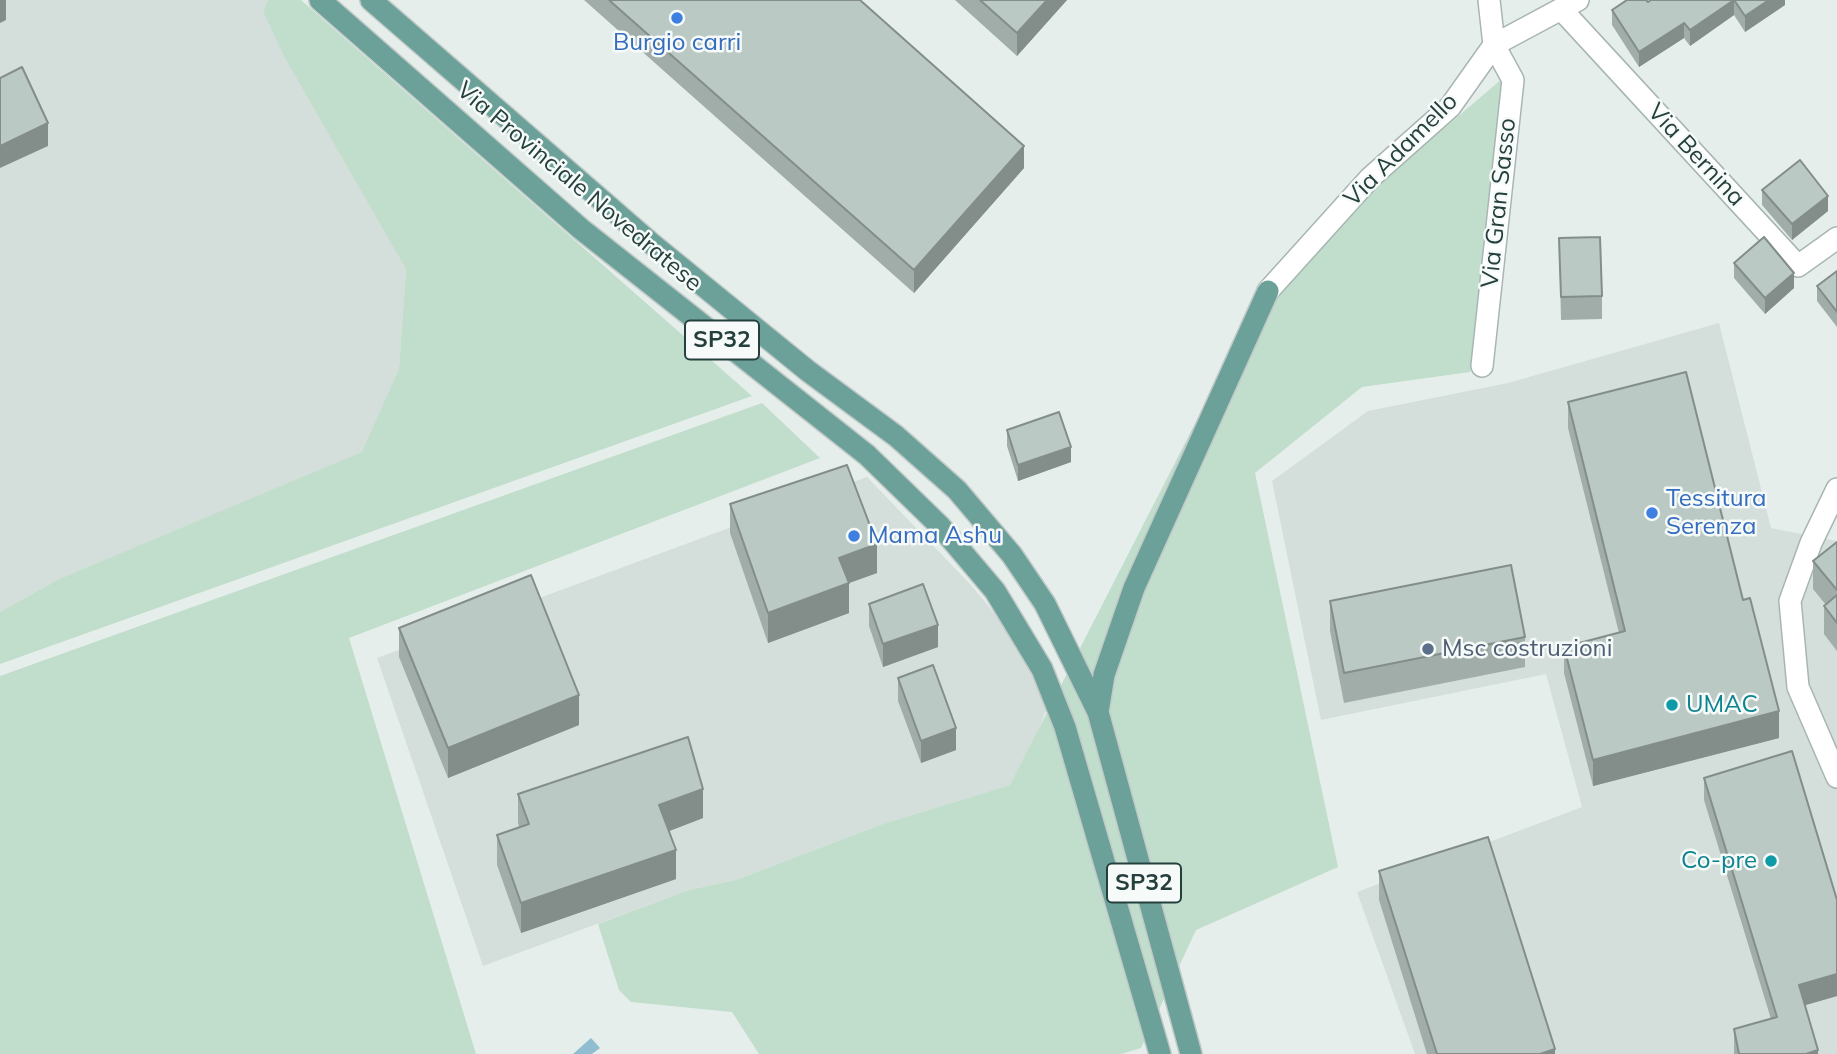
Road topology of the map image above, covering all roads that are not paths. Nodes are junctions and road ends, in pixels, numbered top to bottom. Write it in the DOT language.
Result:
graph roads {
  1 [pos="320,0"];
  2 [pos="371,0"];
  3 [pos="1489,0"];
  4 [pos="1569,5"];
  5 [pos="1494,45"];
  6 [pos="1837,237"];
  7 [pos="1268,291"];
  8 [pos="1482,366"];
  9 [pos="1837,489"];
  10 [pos="1098,712"];
  11 [pos="1835,765"];
  12 [pos="1160,1054"];
  13 [pos="1191,1054"];
  1 -- 12 [label="main road, Via Provinciale Novedratese / SP32"];
  2 -- 10 [label="main road, Via Provinciale Novedratese / SP32"];
  3 -- 5 [label="street"];
  4 -- 5 [label="street, Via Adamello"];
  4 -- 6 [label="street, Via Bernina"];
  5 -- 7 [label="street, Via Adamello"];
  5 -- 8 [label="street, Via Gran Sasso"];
  7 -- 10 [label="main road"];
  9 -- 11 [label="street"];
  10 -- 13 [label="main road, Via Provinciale Novedratese / SP32"];
}
